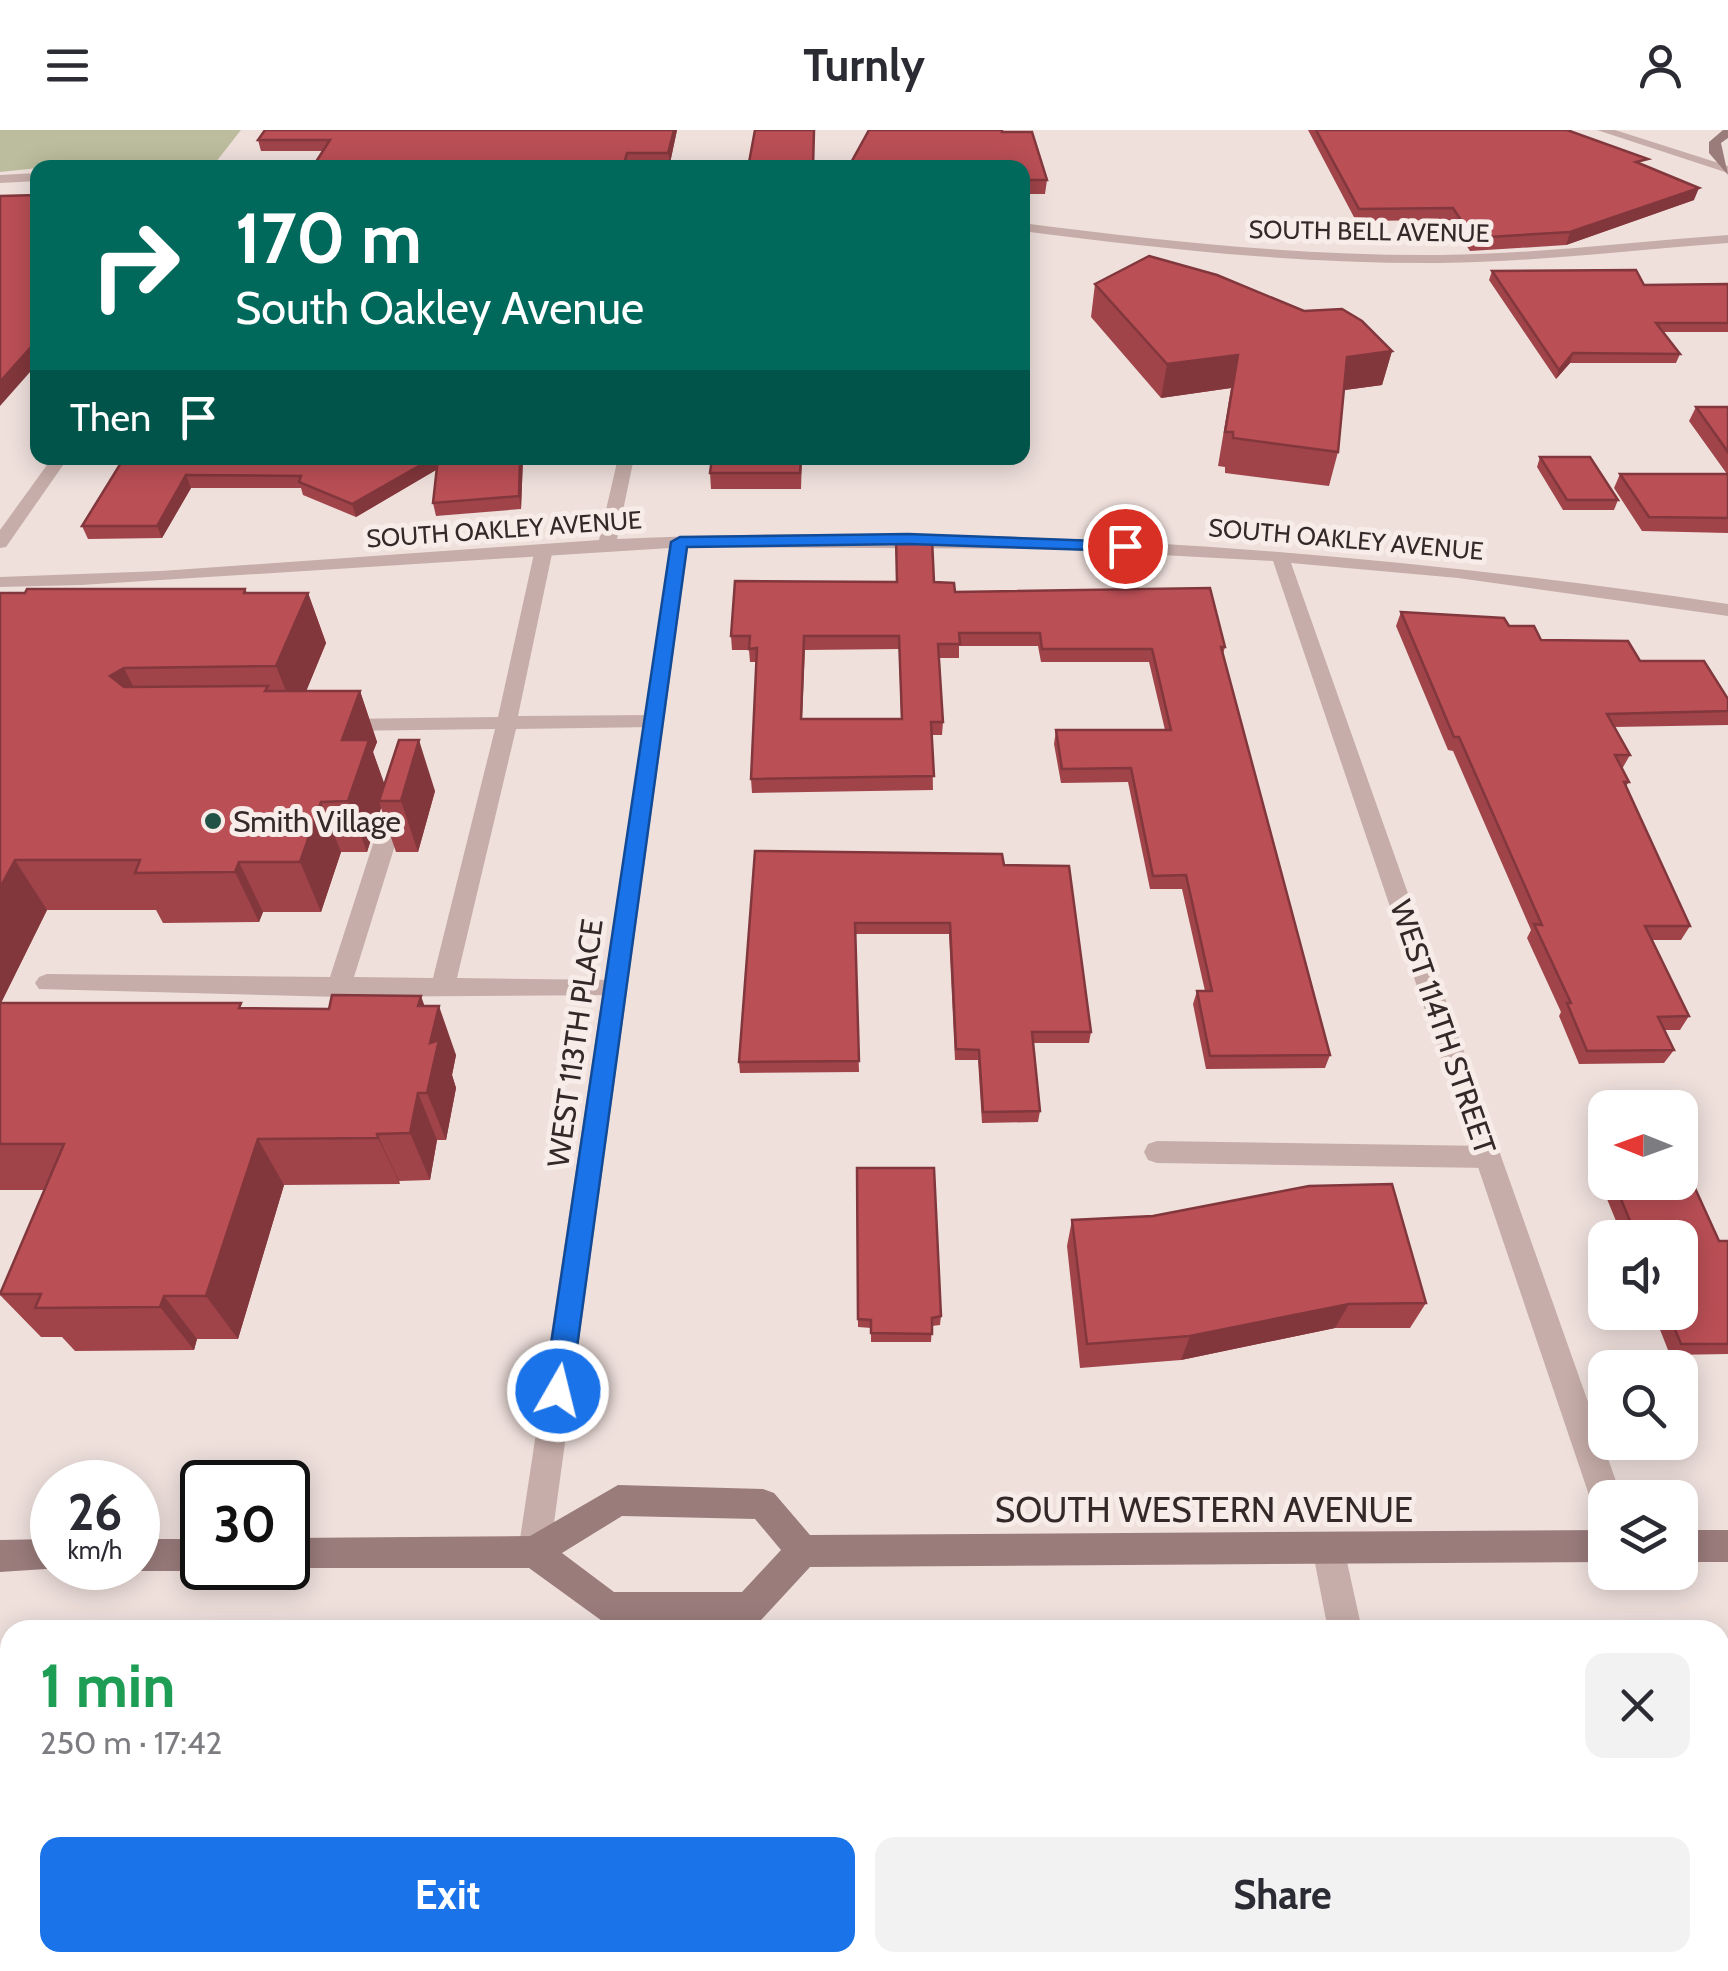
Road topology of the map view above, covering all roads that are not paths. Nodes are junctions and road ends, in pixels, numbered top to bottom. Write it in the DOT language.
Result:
graph roads {
  1 [pos="1603,130"];
  2 [pos="1728,132"];
  3 [pos="1728,171"];
  4 [pos="30,177"];
  5 [pos="0,179"];
  6 [pos="1030,227"];
  7 [pos="1724,238"];
  8 [pos="55,465"];
  9 [pos="624,465"];
  10 [pos="680,542"];
  11 [pos="0,543"];
  12 [pos="607,544"];
  13 [pos="544,549"];
  14 [pos="1280,556"];
  15 [pos="0,582"];
  16 [pos="1728,610"];
  17 [pos="654,721"];
  18 [pos="507,723"];
  19 [pos="324,725"];
  20 [pos="404,780"];
  21 [pos="47,983"];
  22 [pos="339,988"];
  23 [pos="442,989"];
  24 [pos="615,990"];
  25 [pos="1157,1152"];
  26 [pos="1488,1157"];
  27 [pos="1600,1480"];
  28 [pos="1588,1546"];
  29 [pos="1698,1546"];
  30 [pos="1728,1546"];
  31 [pos="1328,1548"];
  32 [pos="534,1552"];
  33 [pos="802,1552"];
  34 [pos="310,1554"];
  35 [pos="30,1555"];
  36 [pos="0,1556"];
  37 [pos="1343,1620"];
  1 -- 3 [label="street"];
  2 -- 3 [label="main road"];
  4 -- 5 [label="street"];
  6 -- 7 [label="street, SOUTH BELL AVENUE"];
  8 -- 11 [label="street"];
  9 -- 12 [label="street"];
  10 -- 12 [label="street, SOUTH OAKLEY AVENUE"];
  10 -- 14 [label="street, SOUTH OAKLEY AVENUE"];
  10 -- 17 [label="street, WEST 113TH PLACE"];
  12 -- 13 [label="street, SOUTH OAKLEY AVENUE"];
  13 -- 15 [label="street, SOUTH OAKLEY AVENUE"];
  13 -- 18 [label="street"];
  14 -- 16 [label="street, SOUTH OAKLEY AVENUE"];
  14 -- 26 [label="street, WEST 114TH STREET"];
  17 -- 18 [label="street"];
  17 -- 24 [label="street, WEST 113TH PLACE"];
  18 -- 19 [label="street"];
  18 -- 23 [label="street"];
  20 -- 22 [label="street"];
  21 -- 22 [label="street"];
  22 -- 23 [label="street"];
  23 -- 24 [label="street"];
  24 -- 32 [label="street, WEST 113TH PLACE"];
  25 -- 26 [label="street"];
  26 -- 27 [label="street, WEST 114TH STREET"];
  28 -- 31 [label="main road, SOUTH WESTERN AVENUE"];
  29 -- 30 [label="main road"];
  31 -- 33 [label="main road, SOUTH WESTERN AVENUE"];
  31 -- 37 [label="street"];
  32 -- 33 [label="main road"];
  32 -- 33 [label="main road"];
  32 -- 34 [label="main road"];
  35 -- 36 [label="main road"];
}
